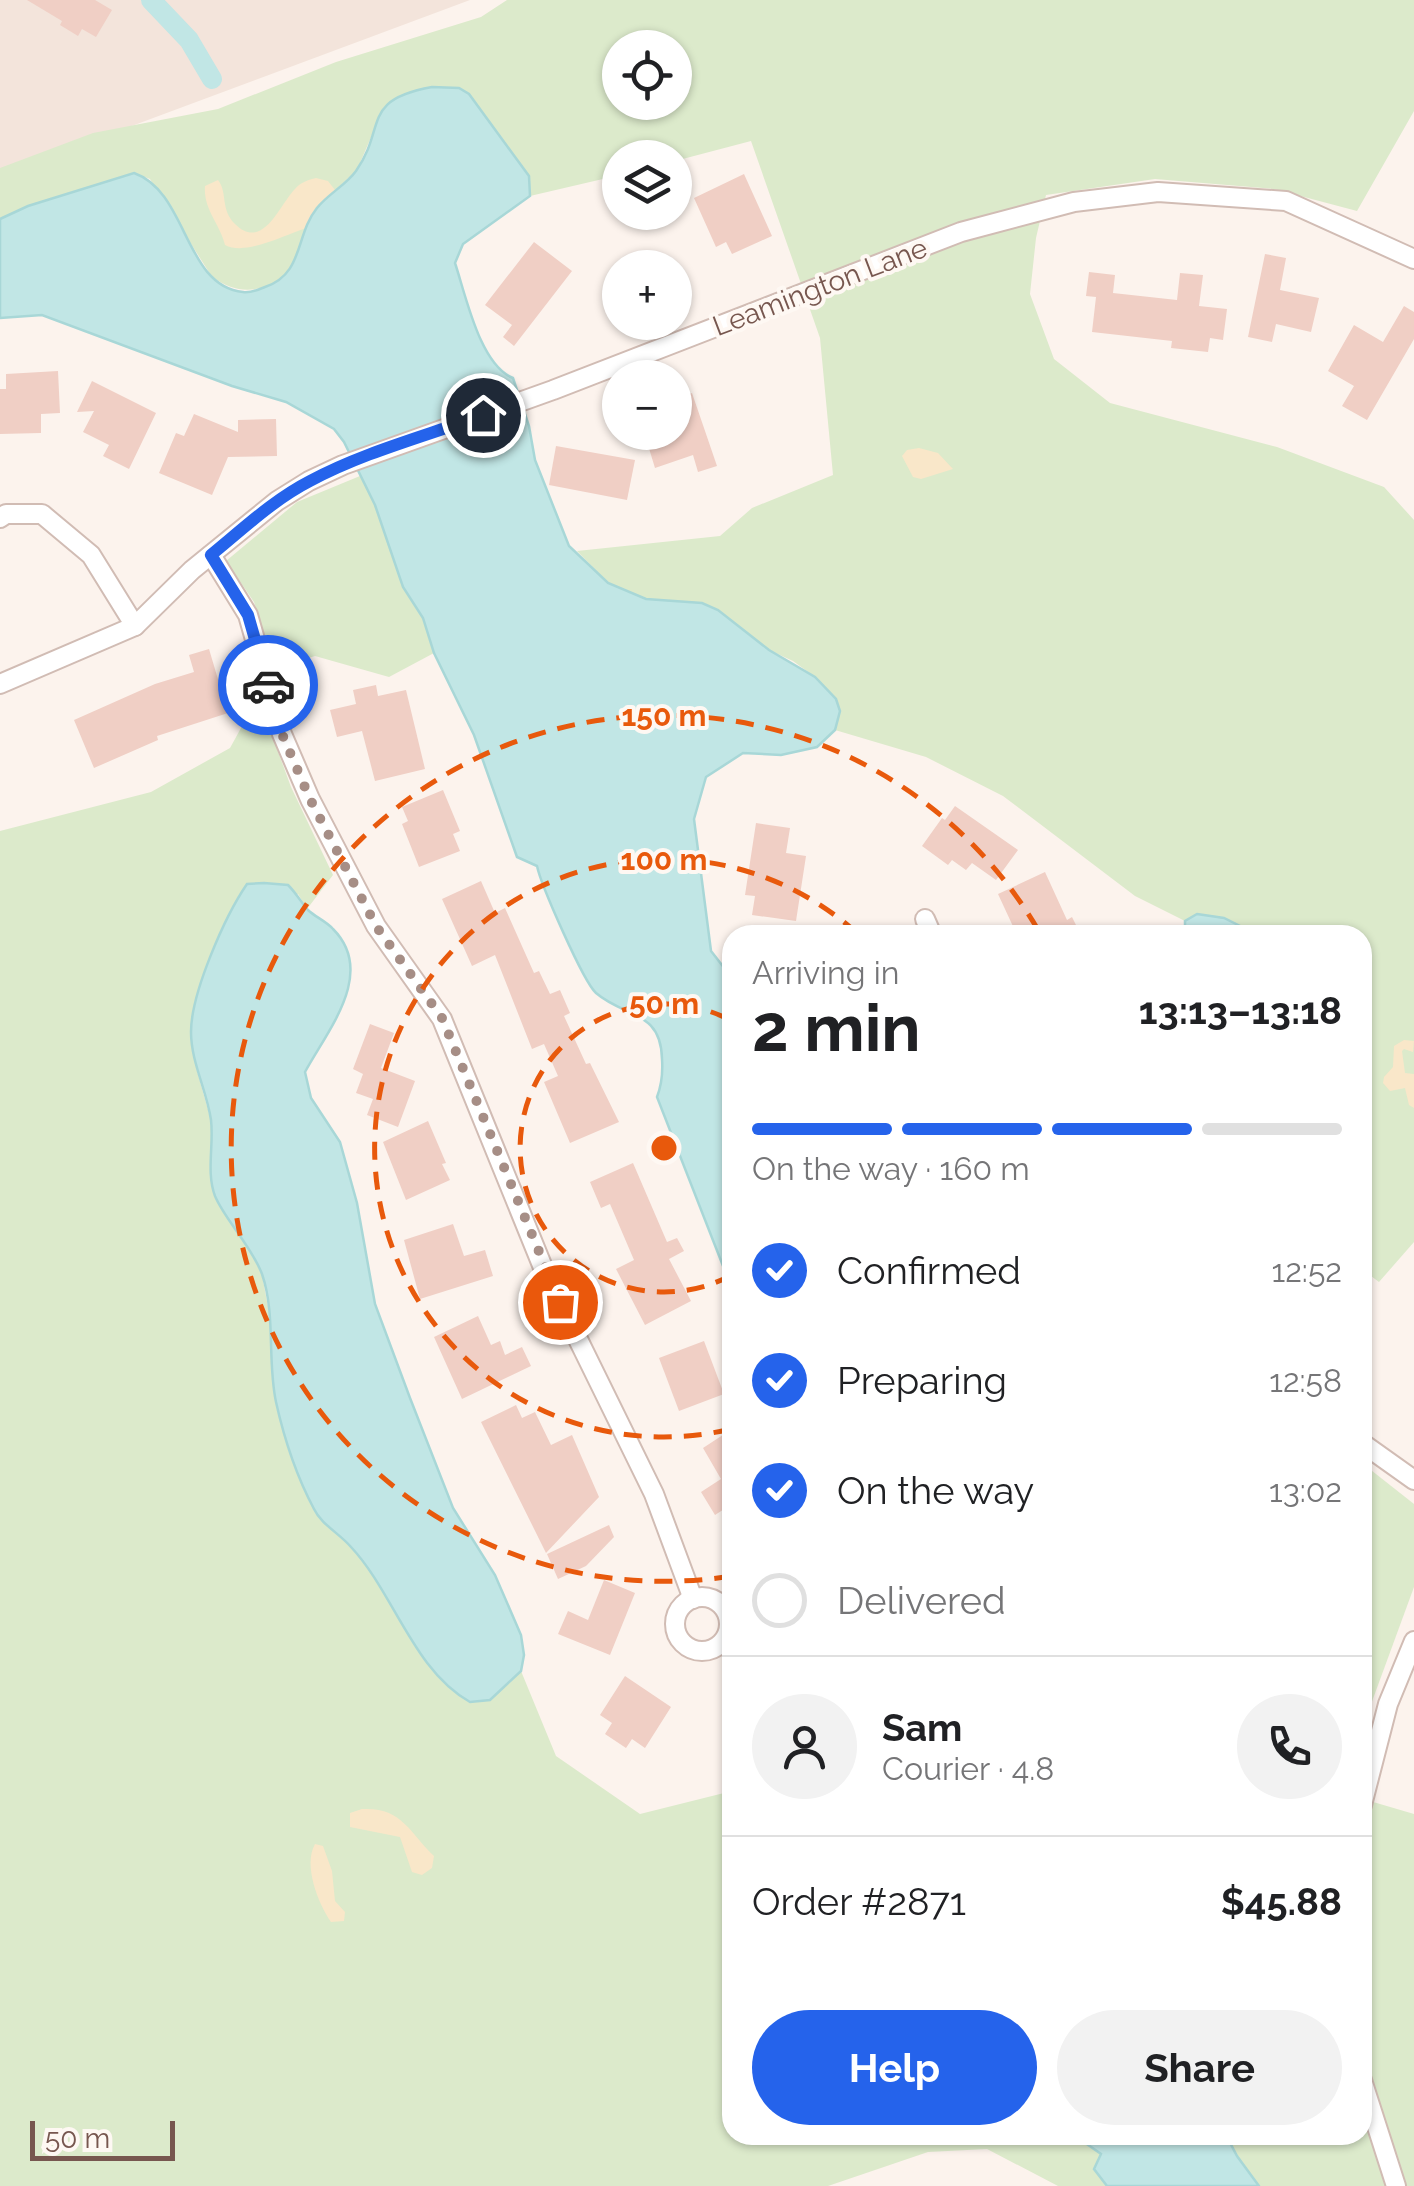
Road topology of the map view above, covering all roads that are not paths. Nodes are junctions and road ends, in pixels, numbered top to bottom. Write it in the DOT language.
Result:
graph roads {
  1 [pos="1414,259"];
  2 [pos="0,518"];
  3 [pos="211,555"];
  4 [pos="136,626"];
  5 [pos="0,684"];
  6 [pos="1372,1451"];
  7 [pos="1414,1480"];
  8 [pos="693,1599"];
  9 [pos="1414,1642"];
  10 [pos="1372,1766"];
  11 [pos="1372,2111"];
  12 [pos="1396,2186"];
  1 -- 3 [label="street, Leamington Lane"];
  2 -- 4 [label="street"];
  3 -- 4 [label="street, Leamington Lane"];
  3 -- 8 [label="street"];
  4 -- 5 [label="street, Leamington Lane"];
  6 -- 7 [label="street"];
  9 -- 10 [label="street"];
  11 -- 12 [label="street"];
}
